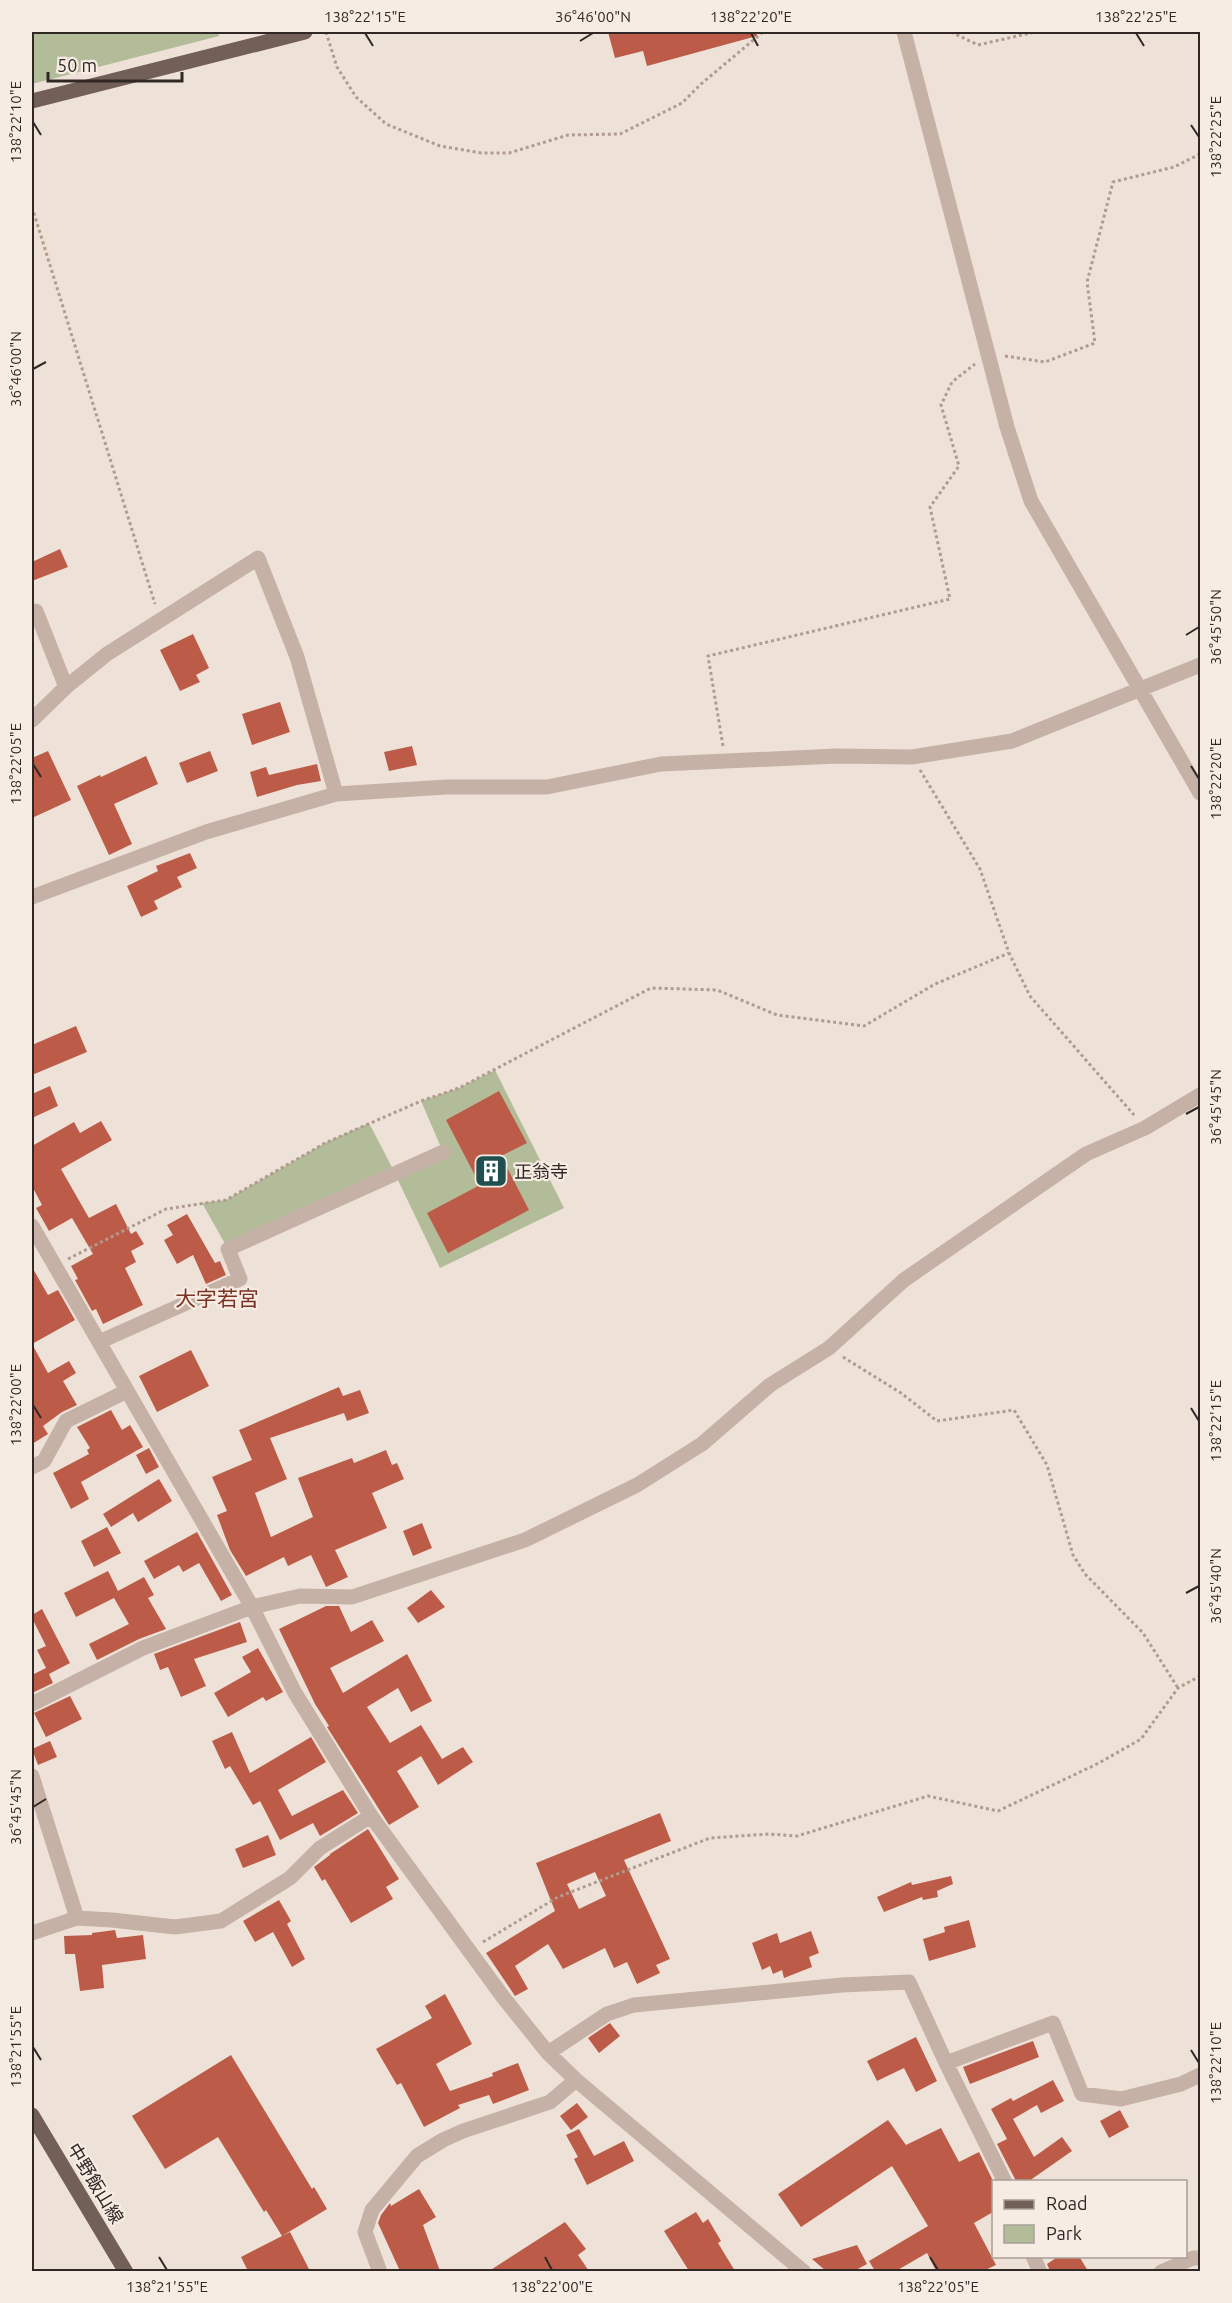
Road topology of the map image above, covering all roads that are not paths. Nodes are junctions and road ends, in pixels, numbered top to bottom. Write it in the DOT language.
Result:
graph roads {
  1 [pos="305,32"];
  2 [pos="904,32"];
  3 [pos="32,101"];
  4 [pos="32,613"];
  5 [pos="1200,665"];
  6 [pos="66,687"];
  7 [pos="1139,690"];
  8 [pos="32,720"];
  9 [pos="1200,793"];
  10 [pos="336,794"];
  11 [pos="32,897"];
  12 [pos="1200,1095"];
  13 [pos="443,1152"];
  14 [pos="32,1226"];
  15 [pos="99,1342"];
  16 [pos="127,1391"];
  17 [pos="32,1467"];
  18 [pos="252,1607"];
  19 [pos="32,1704"];
  20 [pos="32,1776"];
  21 [pos="371,1816"];
  22 [pos="77,1918"];
  23 [pos="32,1933"];
  24 [pos="548,2053"];
  25 [pos="945,2063"];
  26 [pos="1200,2074"];
  27 [pos="576,2080"];
  28 [pos="32,2115"];
  29 [pos="1004,2180"];
  30 [pos="1200,2259"];
  31 [pos="126,2271"];
  32 [pos="380,2271"];
  33 [pos="804,2271"];
  34 [pos="1161,2271"];
  1 -- 3 [label="main road"];
  2 -- 7 [label="street"];
  4 -- 6 [label="street"];
  5 -- 7 [label="street"];
  6 -- 8 [label="street"];
  6 -- 10 [label="street"];
  7 -- 9 [label="street"];
  7 -- 10 [label="street"];
  10 -- 11 [label="street"];
  12 -- 18 [label="street"];
  13 -- 15 [label="street"];
  14 -- 15 [label="street"];
  15 -- 16 [label="street"];
  16 -- 17 [label="street"];
  16 -- 18 [label="street"];
  18 -- 19 [label="street"];
  18 -- 21 [label="street"];
  20 -- 22 [label="street"];
  21 -- 22 [label="street"];
  21 -- 24 [label="street"];
  22 -- 23 [label="street"];
  24 -- 25 [label="street"];
  24 -- 27 [label="street"];
  25 -- 26 [label="street"];
  25 -- 29 [label="street"];
  27 -- 32 [label="street"];
  27 -- 33 [label="street"];
  28 -- 31 [label="main road, 中野飯山線"];
  30 -- 34 [label="street"];
}
